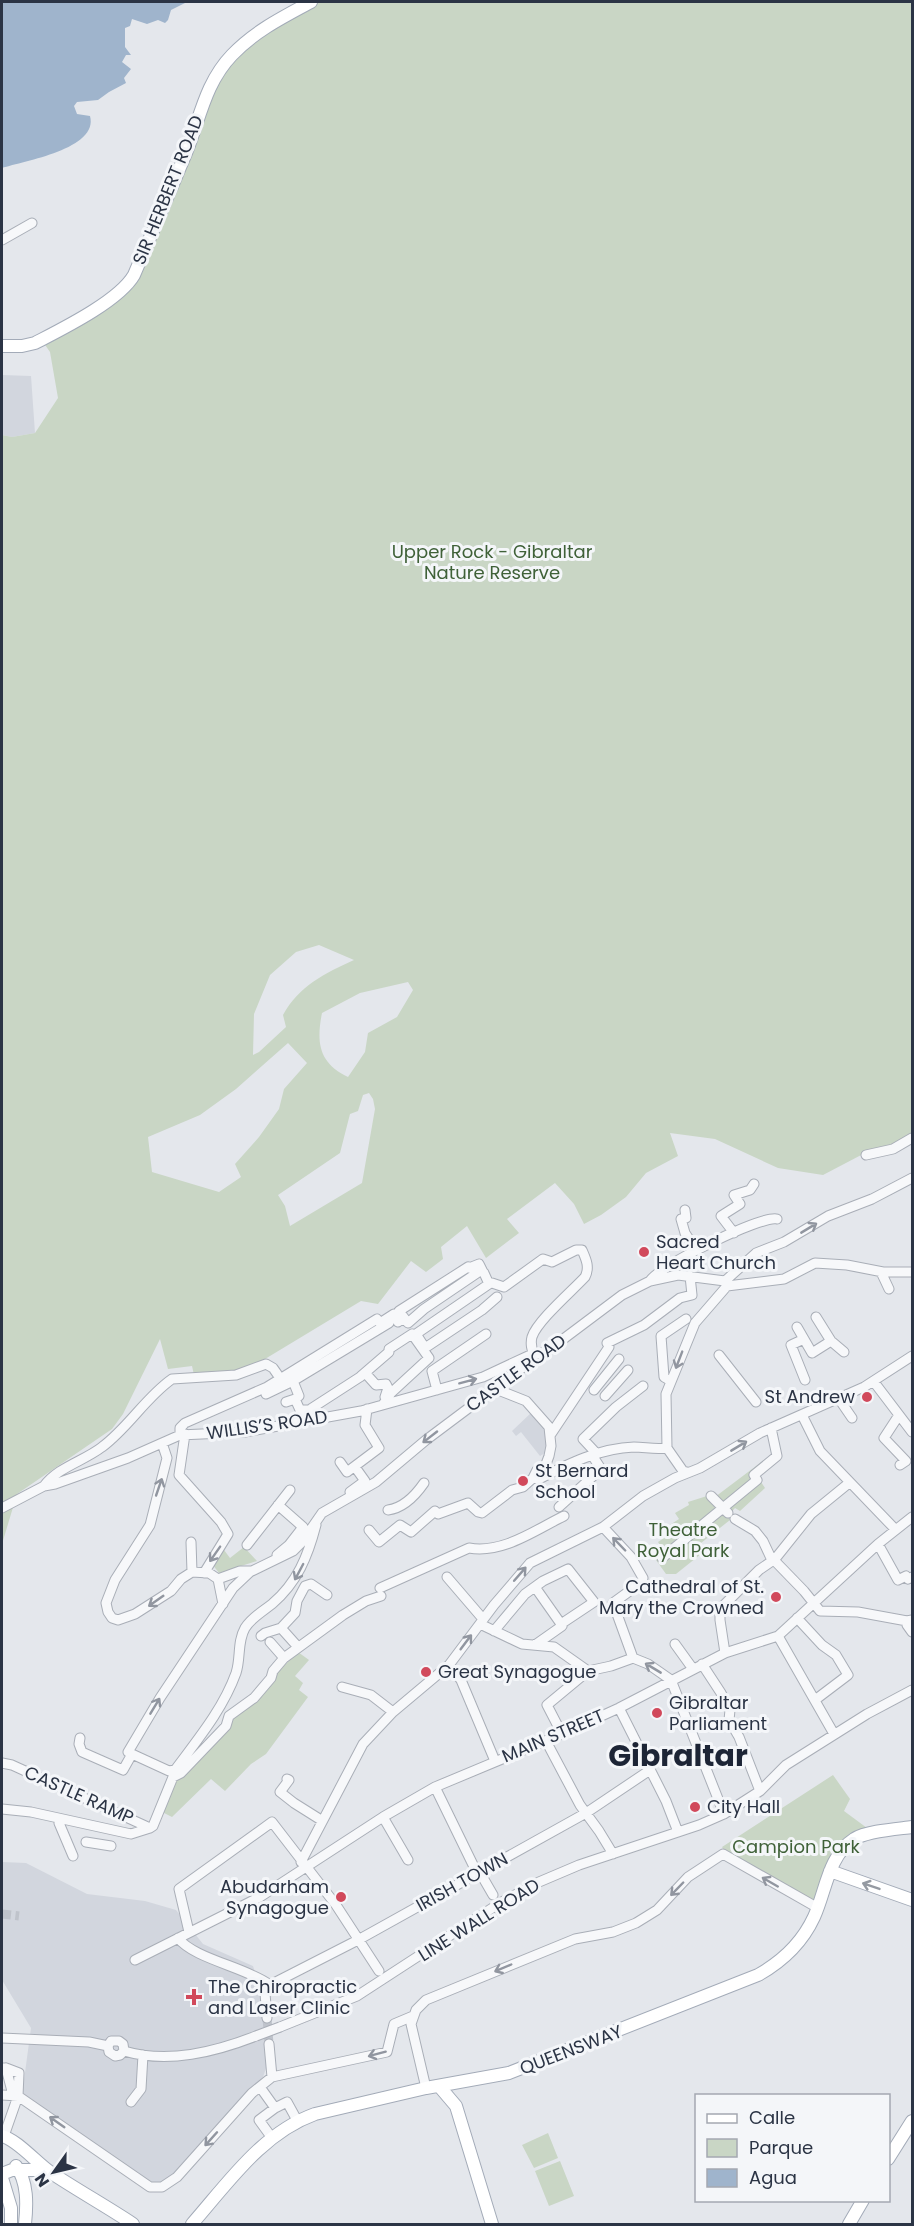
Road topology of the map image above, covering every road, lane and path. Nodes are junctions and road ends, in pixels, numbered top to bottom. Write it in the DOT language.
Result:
graph roads {
  1 [pos="311,2"];
  2 [pos="32,223"];
  3 [pos="2,240"];
  4 [pos="2,346"];
  5 [pos="912,1138"];
  6 [pos="866,1155"];
  7 [pos="912,1178"];
  8 [pos="754,1184"];
  9 [pos="685,1210"];
  10 [pos="777,1219"];
  11 [pos="734,1233"];
  12 [pos="696,1251"];
  13 [pos="483,1272"];
  14 [pos="881,1272"];
  15 [pos="912,1272"];
  16 [pos="690,1276"];
  17 [pos="650,1281"];
  18 [pos="490,1284"];
  19 [pos="727,1286"];
  20 [pos="890,1289"];
  21 [pos="497,1297"];
  22 [pos="676,1303"];
  23 [pos="424,1309"];
  24 [pos="450,1311"];
  25 [pos="816,1317"];
  26 [pos="398,1318"];
  27 [pos="690,1321"];
  28 [pos="432,1323"];
  29 [pos="459,1326"];
  30 [pos="797,1327"];
  31 [pos="486,1334"];
  32 [pos="804,1339"];
  33 [pos="831,1341"];
  34 [pos="431,1344"];
  35 [pos="844,1352"];
  36 [pos="719,1355"];
  37 [pos="534,1356"];
  38 [pos="912,1356"];
  39 [pos="429,1358"];
  40 [pos="619,1359"];
  41 [pos="628,1370"];
  42 [pos="368,1371"];
  43 [pos="280,1378"];
  44 [pos="805,1380"];
  45 [pos="293,1381"];
  46 [pos="671,1381"];
  47 [pos="874,1382"];
  48 [pos="643,1386"];
  49 [pos="493,1388"];
  50 [pos="437,1390"];
  51 [pos="594,1390"];
  52 [pos="299,1395"];
  53 [pos="605,1396"];
  54 [pos="841,1398"];
  55 [pos="236,1401"];
  56 [pos="286,1402"];
  57 [pos="756,1402"];
  58 [pos="381,1404"];
  59 [pos="367,1409"];
  60 [pos="309,1410"];
  61 [pos="802,1415"];
  62 [pos="899,1415"];
  63 [pos="852,1418"];
  64 [pos="298,1422"];
  65 [pos="771,1428"];
  66 [pos="912,1432"];
  67 [pos="551,1434"];
  68 [pos="182,1435"];
  69 [pos="162,1443"];
  70 [pos="667,1448"];
  71 [pos="595,1455"];
  72 [pos="340,1462"];
  73 [pos="900,1465"];
  74 [pos="355,1467"];
  75 [pos="687,1472"];
  76 [pos="533,1478"];
  77 [pos="424,1483"];
  78 [pos="849,1483"];
  79 [pos="44,1486"];
  80 [pos="291,1490"];
  81 [pos="711,1496"];
  82 [pos="346,1499"];
  83 [pos="278,1505"];
  84 [pos="2,1508"];
  85 [pos="388,1510"];
  86 [pos="728,1513"];
  87 [pos="320,1515"];
  88 [pos="912,1517"];
  89 [pos="603,1527"];
  90 [pos="895,1529"];
  91 [pos="369,1530"];
  92 [pos="191,1542"];
  93 [pos="879,1544"];
  94 [pos="248,1545"];
  95 [pos="662,1558"];
  96 [pos="774,1560"];
  97 [pos="270,1561"];
  98 [pos="250,1571"];
  99 [pos="192,1572"];
  100 [pos="204,1573"];
  101 [pos="447,1577"];
  102 [pos="912,1577"];
  103 [pos="218,1579"];
  104 [pos="534,1587"];
  105 [pos="327,1595"];
  106 [pos="812,1603"];
  107 [pos="223,1604"];
  108 [pos="797,1618"];
  109 [pos="910,1620"];
  110 [pos="481,1622"];
  111 [pos="561,1624"];
  112 [pos="280,1628"];
  113 [pos="494,1631"];
  114 [pos="912,1632"];
  115 [pos="261,1636"];
  116 [pos="778,1636"];
  117 [pos="270,1642"];
  118 [pos="675,1644"];
  119 [pos="535,1645"];
  120 [pos="298,1647"];
  121 [pos="725,1653"];
  122 [pos="633,1658"];
  123 [pos="284,1659"];
  124 [pos="450,1665"];
  125 [pos="697,1667"];
  126 [pos="588,1671"];
  127 [pos="671,1680"];
  128 [pos="342,1687"];
  129 [pos="912,1690"];
  130 [pos="815,1700"];
  131 [pos="619,1708"];
  132 [pos="393,1712"];
  133 [pos="562,1734"];
  134 [pos="834,1734"];
  135 [pos="80,1738"];
  136 [pos="546,1741"];
  137 [pos="132,1754"];
  138 [pos="495,1761"];
  139 [pos="2,1763"];
  140 [pos="650,1770"];
  141 [pos="287,1779"];
  142 [pos="435,1787"];
  143 [pos="760,1791"];
  144 [pos="2,1809"];
  145 [pos="16,1812"];
  146 [pos="586,1813"];
  147 [pos="724,1814"];
  148 [pos="2,1816"];
  149 [pos="383,1817"];
  150 [pos="321,1820"];
  151 [pos="59,1823"];
  152 [pos="150,1827"];
  153 [pos="912,1827"];
  154 [pos="678,1832"];
  155 [pos="86,1842"];
  156 [pos="111,1846"];
  157 [pos="612,1854"];
  158 [pos="73,1856"];
  159 [pos="408,1860"];
  160 [pos="303,1864"];
  161 [pos="830,1872"];
  162 [pos="477,1874"];
  163 [pos="493,1895"];
  164 [pos="912,1900"];
  165 [pos="818,1908"];
  166 [pos="189,1932"];
  167 [pos="178,1938"];
  168 [pos="358,1940"];
  169 [pos="135,1960"];
  170 [pos="379,1971"];
  171 [pos="270,1985"];
  172 [pos="413,2016"];
  173 [pos="267,2018"];
  174 [pos="2,2038"];
  175 [pos="269,2044"];
  176 [pos="143,2055"];
  177 [pos="4,2068"];
  178 [pos="272,2078"];
  179 [pos="478,2079"];
  180 [pos="2,2085"];
  181 [pos="260,2087"];
  182 [pos="432,2087"];
  183 [pos="9,2095"];
  184 [pos="131,2102"];
  185 [pos="456,2106"];
  186 [pos="274,2108"];
  187 [pos="912,2121"];
  188 [pos="298,2122"];
  189 [pos="272,2138"];
  190 [pos="7,2139"];
  191 [pos="890,2156"];
  192 [pos="47,2170"];
  193 [pos="10,2172"];
  194 [pos="862,2202"];
  195 [pos="11,2224"];
  196 [pos="25,2224"];
  197 [pos="133,2224"];
  198 [pos="192,2224"];
  199 [pos="492,2224"];
  200 [pos="849,2224"];
  1 -- 4 [label="main road, SIR HERBERT ROAD"];
  2 -- 3 [label="street"];
  5 -- 6 [label="street"];
  19 -- 7 [label="street, one-way"];
  8 -- 11 [label="street"];
  9 -- 12 [label="street"];
  10 -- 11 [label="street"];
  11 -- 12 [label="street"];
  12 -- 17 [label="street"];
  13 -- 18 [label="street"];
  13 -- 23 [label="street"];
  13 -- 26 [label="street"];
  14 -- 15 [label="street, CASTLE ROAD"];
  14 -- 19 [label="street, CASTLE ROAD"];
  14 -- 20 [label="street"];
  16 -- 17 [label="street, CASTLE ROAD"];
  16 -- 19 [label="street, CASTLE ROAD"];
  16 -- 22 [label="street"];
  17 -- 37 [label="street, CASTLE ROAD"];
  18 -- 24 [label="street"];
  18 -- 37 [label="street"];
  19 -- 27 [label="street"];
  21 -- 29 [label="street"];
  22 -- 27 [label="street"];
  22 -- 67 [label="street"];
  23 -- 26 [label="street"];
  23 -- 28 [label="street"];
  24 -- 28 [label="street"];
  24 -- 29 [label="street"];
  25 -- 33 [label="street"];
  26 -- 43 [label="street"];
  26 -- 45 [label="street"];
  27 -- 46 [label="street, one-way"];
  27 -- 46 [label="street"];
  28 -- 34 [label="street"];
  29 -- 34 [label="street"];
  30 -- 32 [label="street"];
  31 -- 50 [label="street"];
  32 -- 33 [label="street"];
  32 -- 44 [label="street"];
  33 -- 35 [label="street"];
  34 -- 39 [label="street"];
  36 -- 57 [label="street"];
  37 -- 49 [label="street, CASTLE ROAD"];
  50 -- 37 [label="street, WILLIS’S ROAD, one-way"];
  38 -- 47 [label="street"];
  39 -- 42 [label="street"];
  39 -- 58 [label="street"];
  40 -- 51 [label="street"];
  41 -- 53 [label="street"];
  42 -- 58 [label="street"];
  42 -- 60 [label="street"];
  43 -- 55 [label="street"];
  43 -- 79 [label="street"];
  45 -- 52 [label="street"];
  45 -- 55 [label="street"];
  46 -- 70 [label="street"];
  47 -- 54 [label="street"];
  47 -- 62 [label="street"];
  48 -- 71 [label="street"];
  49 -- 67 [label="street"];
  49 -- 82 [label="street, CASTLE ROAD, one-way"];
  50 -- 58 [label="street, WILLIS’S ROAD"];
  54 -- 61 [label="street"];
  54 -- 63 [label="street"];
  55 -- 68 [label="street"];
  56 -- 60 [label="street"];
  58 -- 59 [label="street, WILLIS’S ROAD"];
  59 -- 64 [label="street, WILLIS’S ROAD"];
  59 -- 74 [label="street"];
  60 -- 64 [label="street"];
  61 -- 65 [label="street"];
  61 -- 78 [label="street"];
  62 -- 66 [label="street"];
  62 -- 73 [label="street"];
  64 -- 68 [label="street, WILLIS’S ROAD"];
  75 -- 65 [label="street, one-way"];
  65 -- 86 [label="street"];
  67 -- 76 [label="street"];
  68 -- 69 [label="street, WILLIS’S ROAD"];
  68 -- 100 [label="street, one-way"];
  69 -- 79 [label="street, WILLIS’S ROAD"];
  99 -- 69 [label="street, one-way"];
  70 -- 71 [label="street"];
  70 -- 75 [label="street"];
  71 -- 76 [label="street"];
  71 -- 120 [label="street, CASTLE RAMP"];
  72 -- 74 [label="street"];
  74 -- 82 [label="street"];
  75 -- 89 [label="street"];
  76 -- 91 [label="street"];
  77 -- 85 [label="street"];
  78 -- 90 [label="street"];
  78 -- 96 [label="street"];
  79 -- 84 [label="street, WILLIS’S ROAD"];
  80 -- 83 [label="street"];
  81 -- 86 [label="street"];
  82 -- 87 [label="street, CASTLE ROAD"];
  83 -- 94 [label="street"];
  83 -- 97 [label="street"];
  86 -- 95 [label="street"];
  86 -- 96 [label="street"];
  87 -- 97 [label="street"];
  87 -- 137 [label="street, one-way"];
  88 -- 90 [label="street, MAIN STREET"];
  110 -- 89 [label="street, one-way"];
  122 -- 89 [label="street, one-way"];
  90 -- 93 [label="street, MAIN STREET"];
  92 -- 99 [label="street"];
  93 -- 102 [label="street"];
  93 -- 106 [label="street, MAIN STREET"];
  96 -- 106 [label="street"];
  96 -- 121 [label="street"];
  97 -- 98 [label="street"];
  98 -- 103 [label="street"];
  98 -- 107 [label="street"];
  99 -- 100 [label="street"];
  100 -- 103 [label="street"];
  101 -- 110 [label="street"];
  103 -- 107 [label="street"];
  104 -- 111 [label="street"];
  104 -- 111 [label="street"];
  104 -- 113 [label="street"];
  105 -- 112 [label="street"];
  106 -- 108 [label="street, MAIN STREET"];
  106 -- 109 [label="street"];
  137 -- 107 [label="street, one-way"];
  108 -- 116 [label="street, MAIN STREET"];
  108 -- 130 [label="street"];
  109 -- 114 [label="street"];
  110 -- 113 [label="street"];
  124 -- 110 [label="street, one-way"];
  111 -- 119 [label="street"];
  112 -- 115 [label="street"];
  112 -- 120 [label="street"];
  113 -- 119 [label="street"];
  116 -- 121 [label="street, MAIN STREET"];
  116 -- 130 [label="street"];
  117 -- 123 [label="street"];
  118 -- 125 [label="street"];
  119 -- 126 [label="street"];
  120 -- 123 [label="street, CASTLE RAMP"];
  121 -- 125 [label="street, MAIN STREET"];
  122 -- 126 [label="street"];
  127 -- 122 [label="street, one-way"];
  123 -- 152 [label="street, CASTLE RAMP"];
  124 -- 132 [label="street"];
  124 -- 138 [label="street"];
  125 -- 127 [label="street, MAIN STREET"];
  125 -- 143 [label="street"];
  126 -- 133 [label="street"];
  127 -- 131 [label="street, MAIN STREET"];
  127 -- 147 [label="street"];
  128 -- 132 [label="street"];
  129 -- 134 [label="street, LINE WALL ROAD"];
  130 -- 134 [label="street"];
  131 -- 133 [label="street, MAIN STREET"];
  131 -- 140 [label="street"];
  132 -- 150 [label="street"];
  133 -- 136 [label="street, MAIN STREET"];
  134 -- 143 [label="street, LINE WALL ROAD"];
  135 -- 137 [label="street"];
  136 -- 138 [label="street, MAIN STREET"];
  136 -- 146 [label="street"];
  138 -- 142 [label="street, MAIN STREET"];
  139 -- 152 [label="street, CASTLE RAMP"];
  140 -- 146 [label="street, IRISH TOWN"];
  140 -- 154 [label="street"];
  141 -- 150 [label="street"];
  142 -- 149 [label="street, MAIN STREET"];
  142 -- 162 [label="street"];
  143 -- 147 [label="street, LINE WALL ROAD"];
  144 -- 145 [label="street"];
  145 -- 148 [label="street"];
  145 -- 152 [label="street"];
  146 -- 157 [label="street"];
  146 -- 162 [label="street, IRISH TOWN"];
  147 -- 154 [label="street, LINE WALL ROAD"];
  149 -- 159 [label="street"];
  149 -- 160 [label="street, MAIN STREET"];
  150 -- 160 [label="street"];
  151 -- 158 [label="street"];
  153 -- 161 [label="main road, QUEENSWAY"];
  154 -- 157 [label="street, LINE WALL ROAD"];
  155 -- 156 [label="street"];
  157 -- 176 [label="street, LINE WALL ROAD, bridge"];
  160 -- 166 [label="street, MAIN STREET"];
  160 -- 166 [label="street"];
  160 -- 168 [label="street"];
  164 -- 161 [label="main road, one-way"];
  161 -- 165 [label="main road, QUEENSWAY"];
  162 -- 163 [label="street"];
  162 -- 168 [label="street, IRISH TOWN"];
  165 -- 172 [label="street, one-way"];
  165 -- 179 [label="main road, QUEENSWAY"];
  166 -- 167 [label="street, MAIN STREET"];
  167 -- 169 [label="street, MAIN STREET"];
  167 -- 171 [label="street"];
  168 -- 170 [label="street"];
  168 -- 171 [label="street, IRISH TOWN"];
  171 -- 173 [label="street"];
  172 -- 178 [label="street, one-way"];
  172 -- 182 [label="street"];
  174 -- 176 [label="street, LINE WALL ROAD"];
  175 -- 178 [label="street"];
  176 -- 184 [label="street"];
  177 -- 183 [label="street"];
  177 -- 183 [label="street"];
  178 -- 181 [label="street"];
  179 -- 182 [label="main road, QUEENSWAY"];
  179 -- 185 [label="main road"];
  180 -- 183 [label="street"];
  181 -- 183 [label="street, one-way"];
  181 -- 186 [label="street"];
  182 -- 185 [label="main road"];
  182 -- 188 [label="main road, QUEENSWAY"];
  183 -- 190 [label="street"];
  185 -- 199 [label="main road"];
  186 -- 188 [label="street"];
  186 -- 189 [label="street"];
  187 -- 191 [label="main road"];
  188 -- 189 [label="main road, QUEENSWAY"];
  189 -- 198 [label="main road, QUEENSWAY"];
  190 -- 192 [label="main road"];
  190 -- 193 [label="main road"];
  192 -- 193 [label="main road"];
  192 -- 197 [label="main road"];
  193 -- 195 [label="main road"];
  193 -- 196 [label="main road"];
  194 -- 200 [label="main road"];
}
